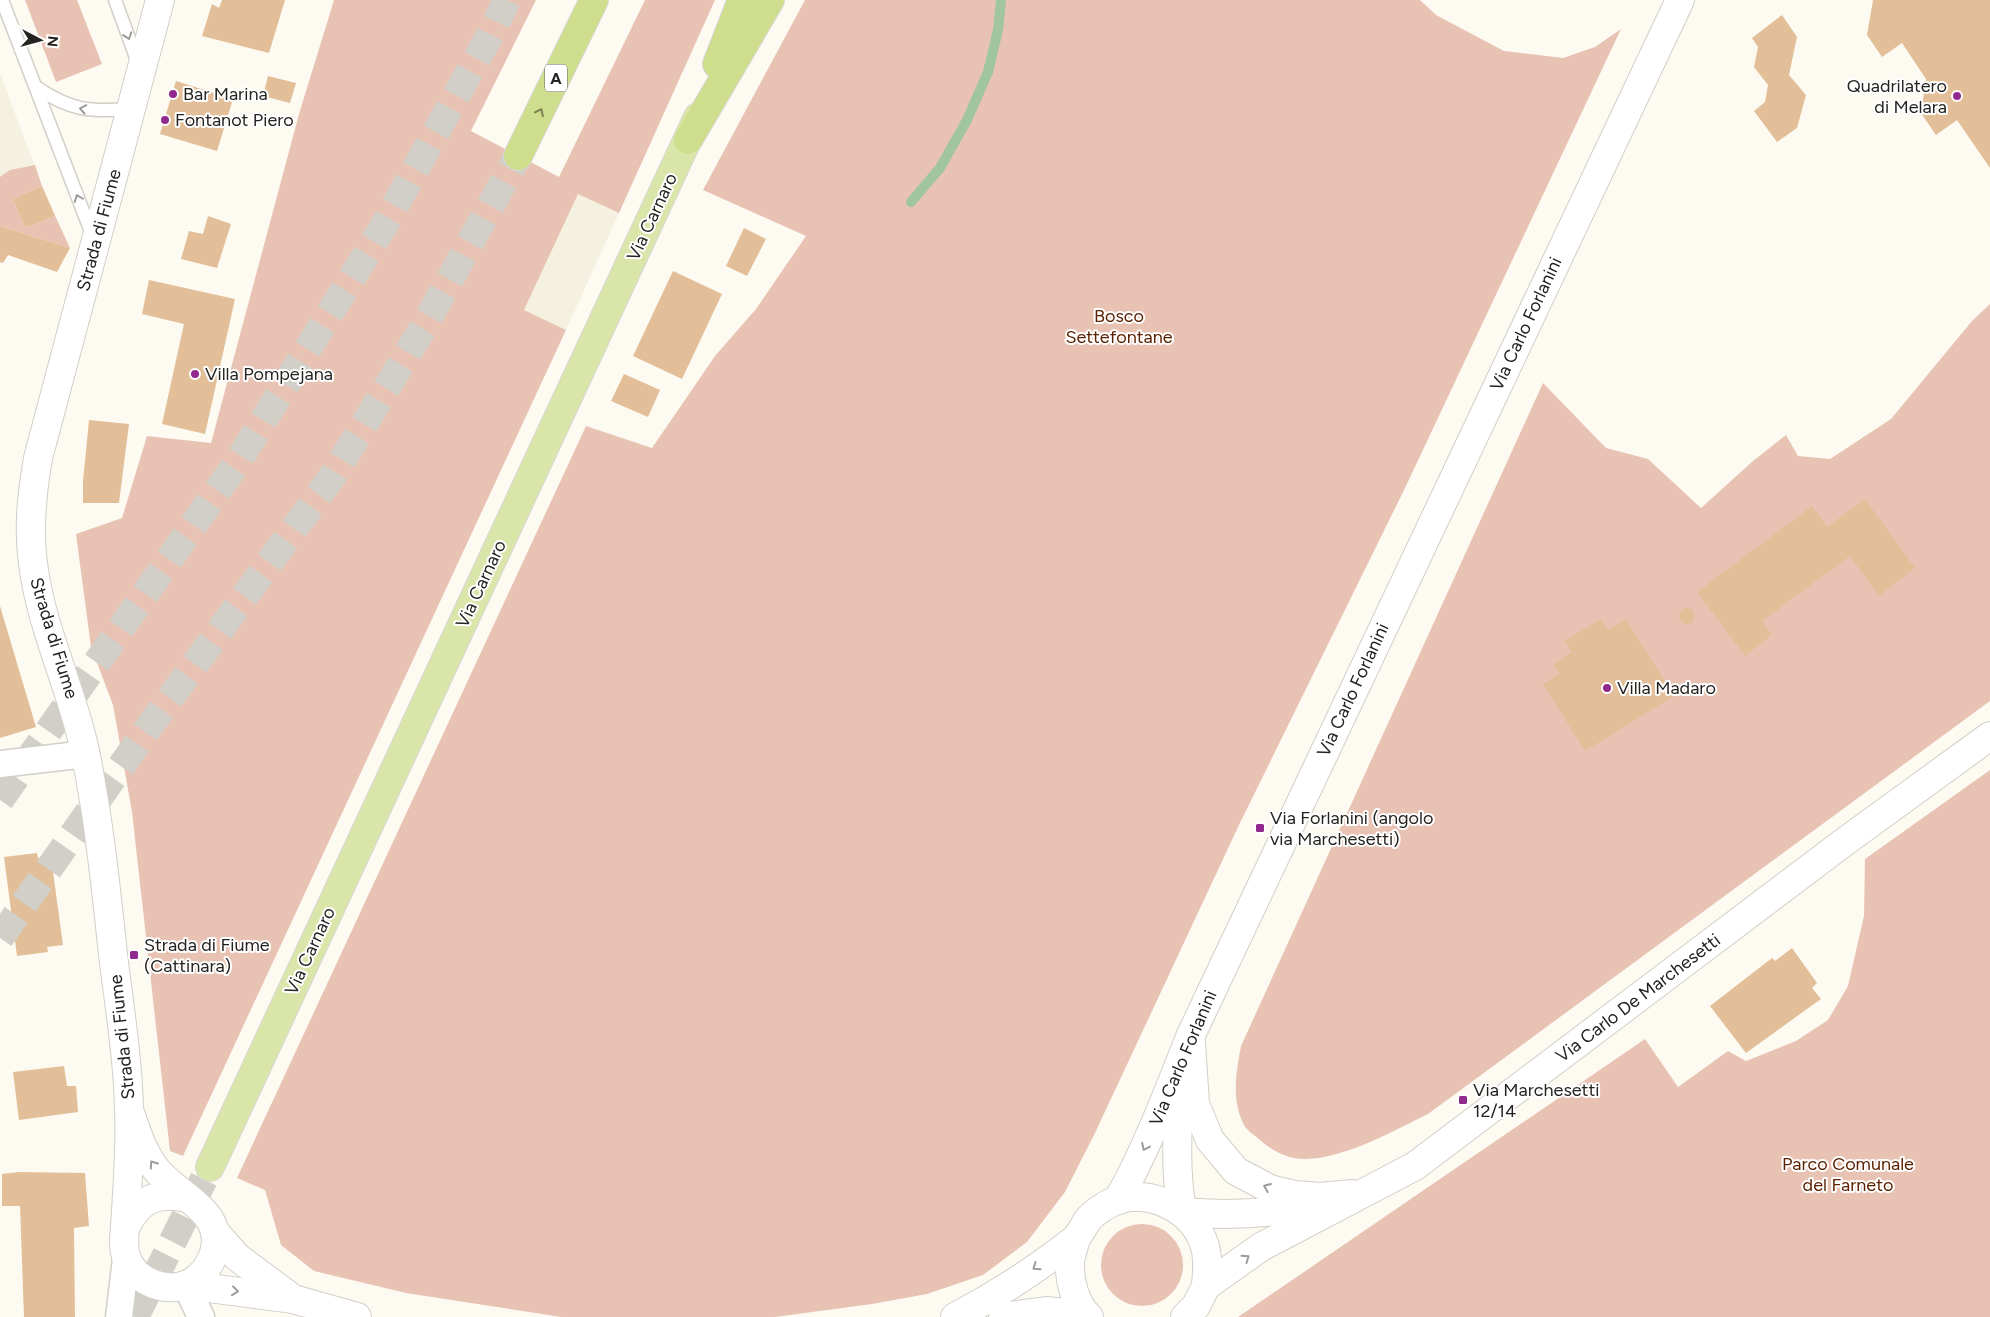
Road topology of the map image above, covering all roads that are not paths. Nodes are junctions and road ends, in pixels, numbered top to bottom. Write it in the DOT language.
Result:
graph roads {
  1 [pos="2,0"];
  2 [pos="115,0"];
  3 [pos="160,0"];
  4 [pos="594,0"];
  5 [pos="742,0"];
  6 [pos="752,0"];
  7 [pos="770,0"];
  8 [pos="1680,0"];
  9 [pos="141,73"];
  10 [pos="36,87"];
  11 [pos="131,109"];
  12 [pos="688,140"];
  13 [pos="518,156"];
  14 [pos="96,244"];
  15 [pos="1990,736"];
  16 [pos="86,754"];
  17 [pos="0,764"];
  18 [pos="1190,1037"];
  19 [pos="129,1110"];
  20 [pos="210,1167"];
  21 [pos="1367,1192"];
  22 [pos="188,1198"];
  23 [pos="1118,1200"];
  24 [pos="1182,1212"];
  25 [pos="125,1228"];
  26 [pos="215,1232"];
  27 [pos="1076,1238"];
  28 [pos="126,1259"];
  29 [pos="174,1286"];
  30 [pos="1206,1286"];
  31 [pos="293,1299"];
  32 [pos="119,1315"];
  33 [pos="1087,1316"];
  34 [pos="201,1317"];
  35 [pos="357,1317"];
  36 [pos="955,1317"];
  37 [pos="1003,1317"];
  38 [pos="1186,1317"];
  1 -- 10 [label="lane"];
  2 -- 9 [label="lane, one-way"];
  3 -- 9 [label="main road, Strada di Fiume"];
  13 -- 4 [label="highway, A, one-way"];
  5 -- 12 [label="highway"];
  6 -- 12 [label="main road, Via Carnaro"];
  7 -- 12 [label="highway"];
  8 -- 18 [label="main road, Via Carlo Forlanini"];
  9 -- 11 [label="main road, Strada di Fiume"];
  11 -- 10 [label="lane, one-way"];
  14 -- 10 [label="lane, one-way"];
  11 -- 14 [label="main road, Strada di Fiume"];
  12 -- 20 [label="main road, Via Carnaro"];
  14 -- 16 [label="main road, Strada di Fiume"];
  15 -- 21 [label="main road, Via Carlo De Marchesetti"];
  16 -- 17 [label="street"];
  16 -- 19 [label="main road, Strada di Fiume"];
  21 -- 18 [label="main road, one-way"];
  18 -- 23 [label="main road, Via Carlo Forlanini, one-way"];
  18 -- 24 [label="main road"];
  22 -- 19 [label="main road, Strada di Fiume, one-way"];
  19 -- 25 [label="main road, Strada di Fiume"];
  21 -- 24 [label="main road"];
  30 -- 21 [label="main road, Via Carlo De Marchesetti, one-way"];
  22 -- 25 [label="main road"];
  22 -- 26 [label="main road, Strada di Fiume"];
  23 -- 24 [label="main road"];
  23 -- 27 [label="main road"];
  24 -- 30 [label="main road"];
  25 -- 28 [label="main road, Strada di Fiume"];
  26 -- 29 [label="main road, Strada di Fiume"];
  26 -- 31 [label="main road"];
  27 -- 33 [label="main road"];
  27 -- 36 [label="main road, one-way"];
  28 -- 29 [label="main road"];
  28 -- 32 [label="street, Strada di Fiume"];
  29 -- 31 [label="main road, one-way"];
  29 -- 32 [label="street, Strada di Fiume"];
  29 -- 34 [label="street"];
  30 -- 38 [label="main road, Via Carlo De Marchesetti"];
  31 -- 35 [label="main road"];
  33 -- 37 [label="main road"];
}
